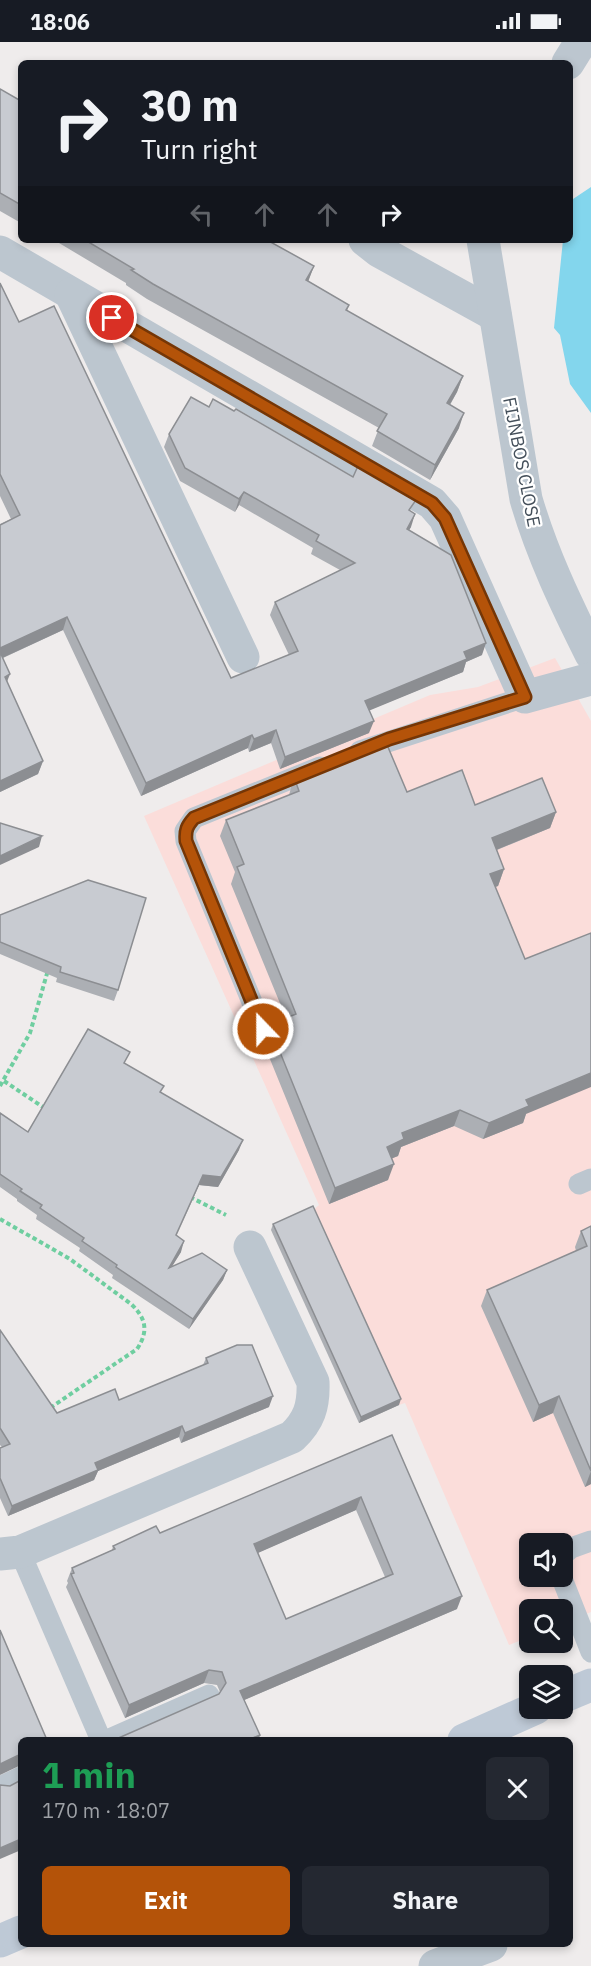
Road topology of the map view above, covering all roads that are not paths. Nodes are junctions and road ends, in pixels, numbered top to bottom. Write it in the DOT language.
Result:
graph roads {
  1 [pos="581,42"];
  2 [pos="570,60"];
  3 [pos="369,243"];
  4 [pos="483,243"];
  5 [pos="0,252"];
  6 [pos="71,294"];
  7 [pos="496,323"];
  8 [pos="591,654"];
  9 [pos="243,657"];
  10 [pos="591,678"];
  11 [pos="525,697"];
  12 [pos="263,1029"];
  13 [pos="250,1247"];
  14 [pos="591,1541"];
  15 [pos="573,1547"];
  16 [pos="10,1553"];
  17 [pos="565,1587"];
  18 [pos="591,1652"];
  19 [pos="591,1685"];
  20 [pos="573,1692"];
  21 [pos="209,1695"];
  22 [pos="519,1716"];
  23 [pos="100,1737"];
  24 [pos="114,1737"];
  25 [pos="471,1737"];
  26 [pos="18,1779"];
  27 [pos="0,1787"];
  28 [pos="18,1933"];
  29 [pos="0,1941"];
  30 [pos="493,1952"];
  31 [pos="435,1966"];
  1 -- 2 [label="street"];
  3 -- 7 [label="street"];
  4 -- 7 [label="street, FIJNBOS CLOSE"];
  5 -- 6 [label="street"];
  6 -- 9 [label="street"];
  6 -- 11 [label="street"];
  7 -- 8 [label="street, FIJNBOS CLOSE"];
  10 -- 11 [label="street"];
  11 -- 12 [label="lane"];
  13 -- 16 [label="street"];
  14 -- 15 [label="lane"];
  16 -- 23 [label="lane"];
  17 -- 18 [label="lane"];
  19 -- 20 [label="street"];
  21 -- 24 [label="lane"];
  22 -- 25 [label="street"];
  26 -- 27 [label="lane"];
  28 -- 29 [label="street"];
  30 -- 31 [label="street"];
}
